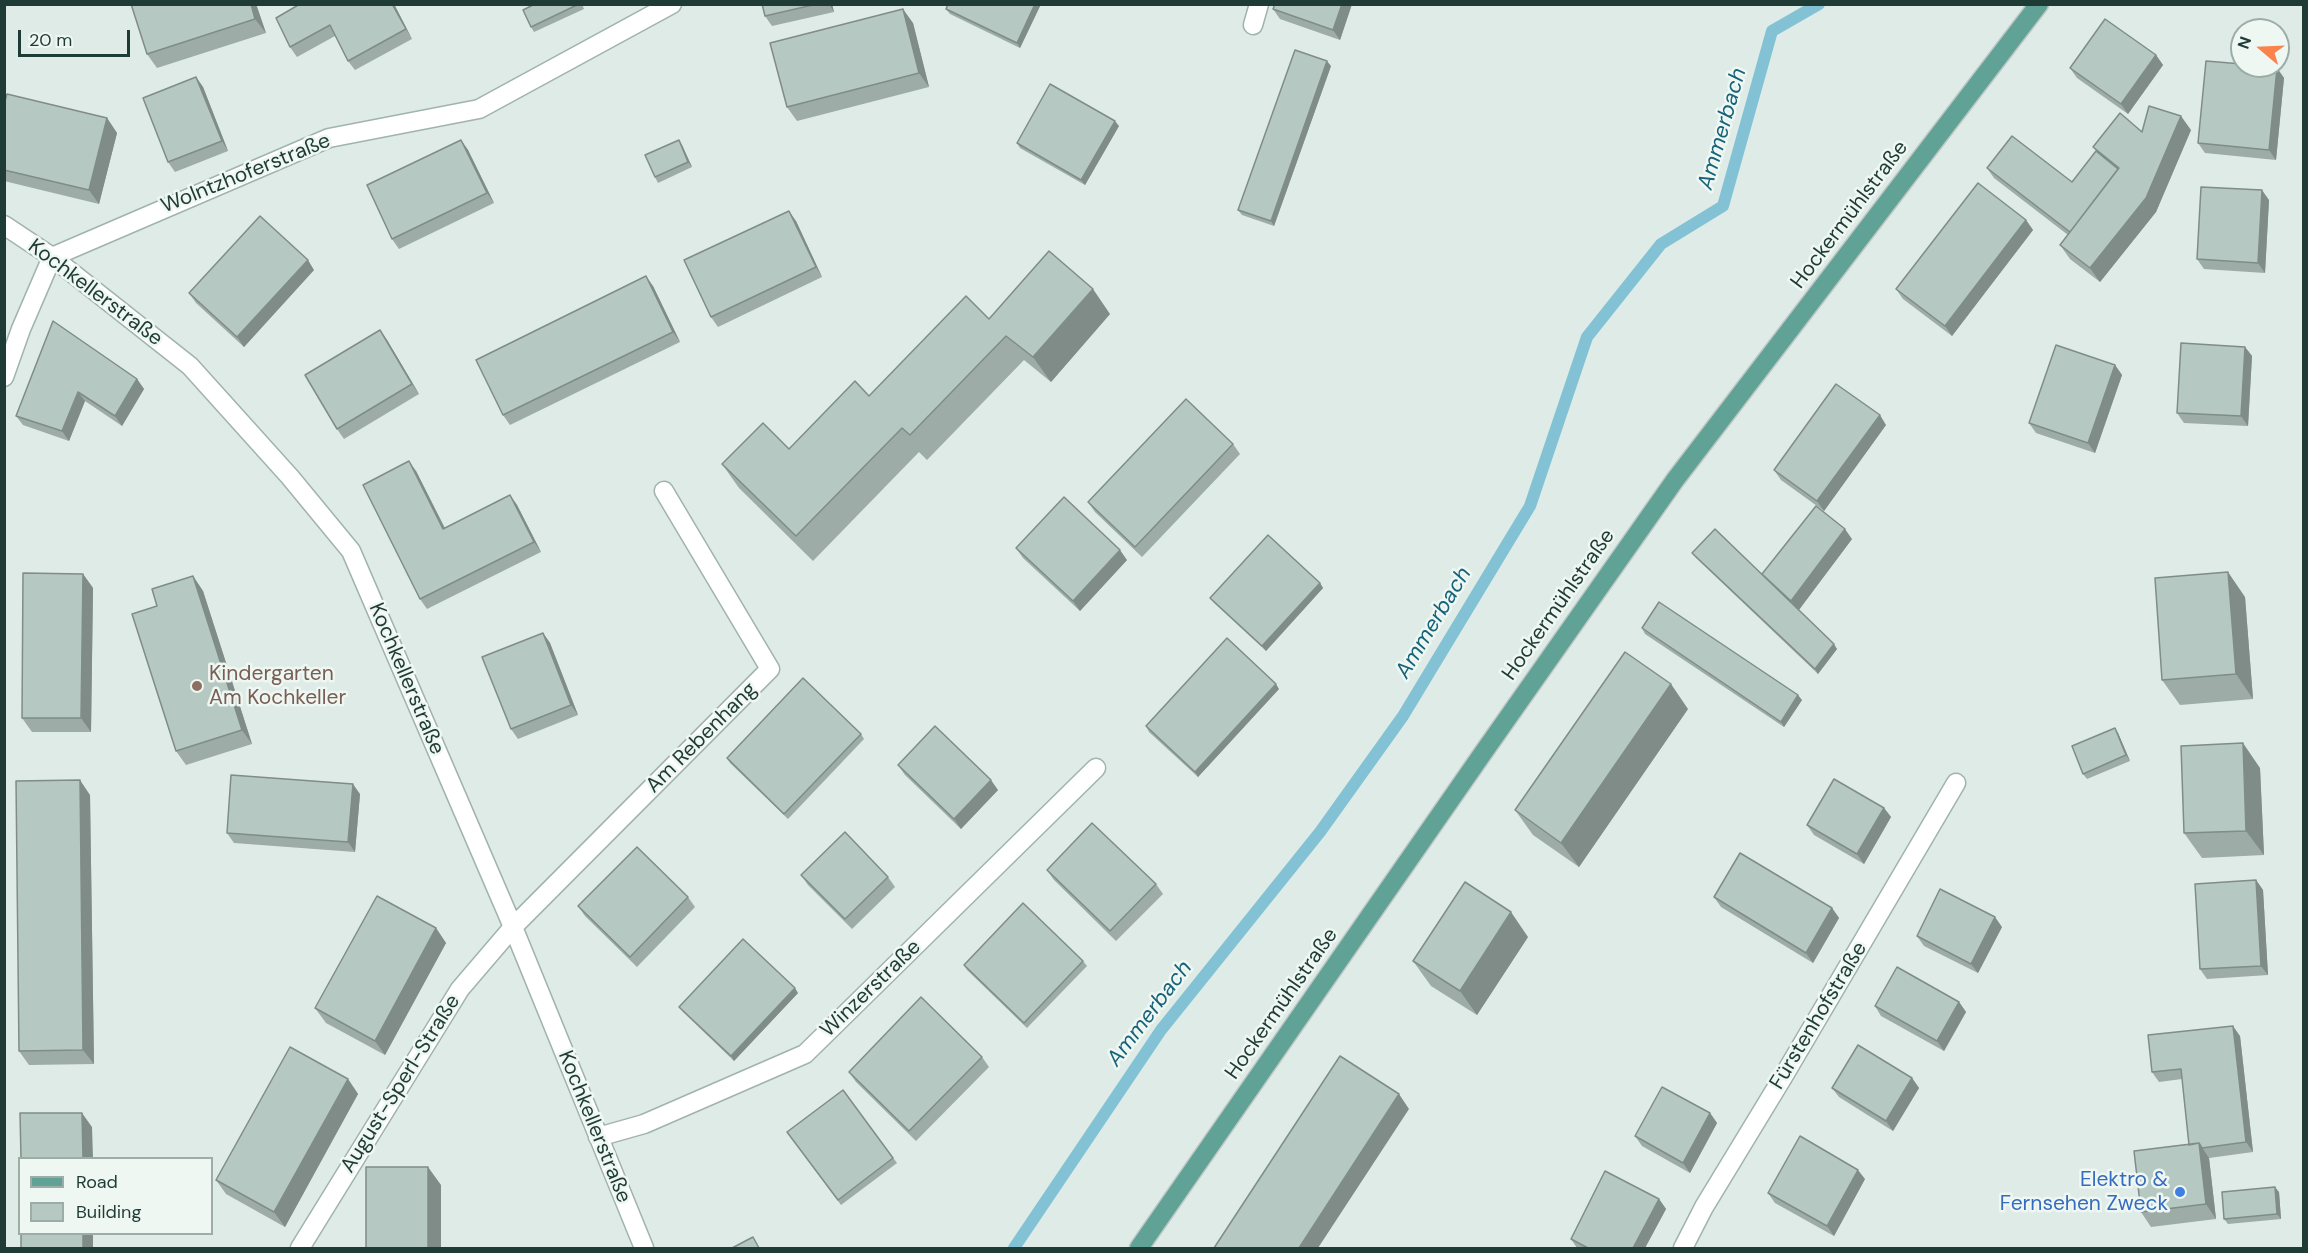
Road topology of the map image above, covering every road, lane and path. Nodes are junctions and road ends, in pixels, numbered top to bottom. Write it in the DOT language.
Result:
graph roads {
  1 [pos="672,4"];
  2 [pos="1259,4"];
  3 [pos="2039,4"];
  4 [pos="1253,25"];
  5 [pos="4,225"];
  6 [pos="52,256"];
  7 [pos="4,377"];
  8 [pos="664,491"];
  9 [pos="1096,768"];
  10 [pos="1956,783"];
  11 [pos="513,927"];
  12 [pos="598,1137"];
  13 [pos="300,1248"];
  14 [pos="644,1248"];
  15 [pos="1139,1248"];
  16 [pos="1683,1248"];
  1 -- 6 [label="street, Wolntzhoferstraße"];
  2 -- 4 [label="street"];
  3 -- 15 [label="main road, Hockermühlstraße"];
  5 -- 6 [label="street, Kochkellerstraße"];
  6 -- 7 [label="street"];
  6 -- 11 [label="street, Kochkellerstraße"];
  8 -- 11 [label="street, Am Rebenhang"];
  9 -- 12 [label="street, Winzerstraße"];
  10 -- 16 [label="street, Fürstenhofstraße"];
  11 -- 12 [label="street, Kochkellerstraße"];
  11 -- 13 [label="street, August-Sperl-Straße"];
  12 -- 14 [label="street, Kochkellerstraße"];
}
